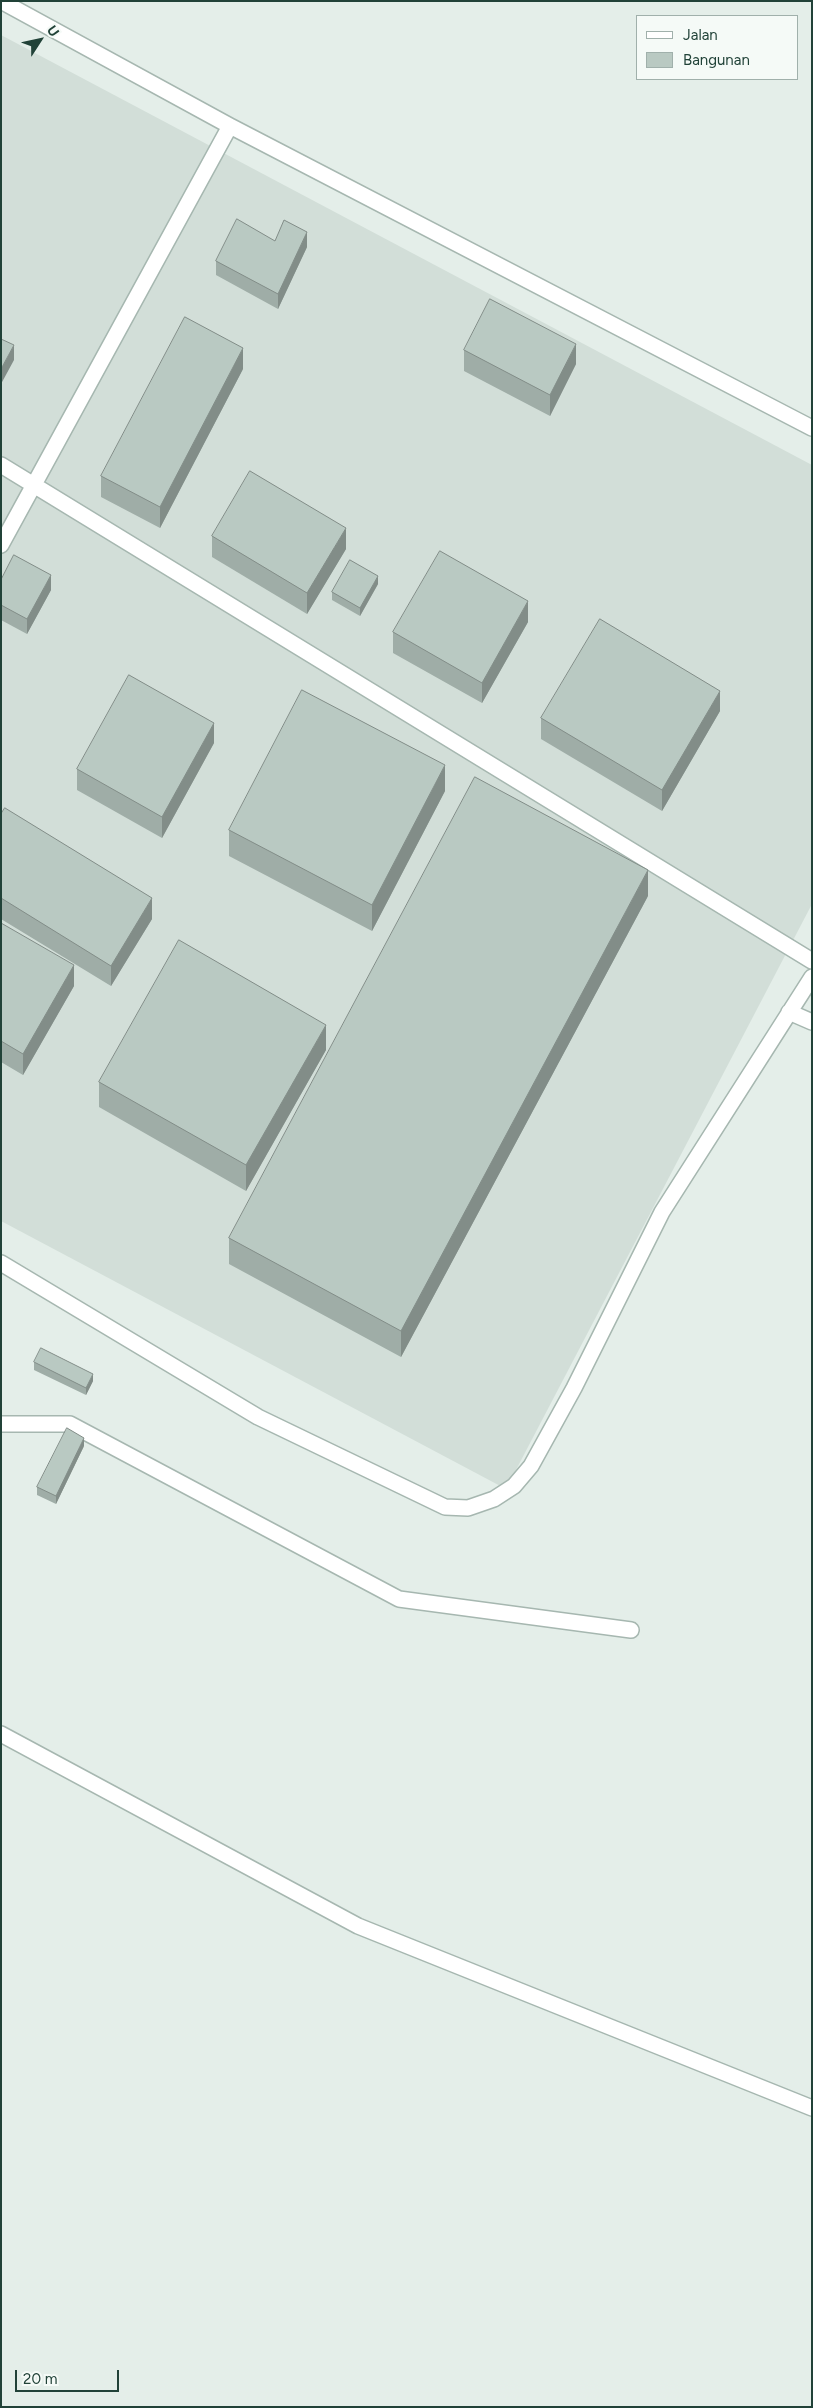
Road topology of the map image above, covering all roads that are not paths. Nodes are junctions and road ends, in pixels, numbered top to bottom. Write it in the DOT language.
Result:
graph roads {
  1 [pos="1,1"];
  2 [pos="230,126"];
  3 [pos="812,428"];
  4 [pos="1,465"];
  5 [pos="33,485"];
  6 [pos="1,545"];
  7 [pos="812,961"];
  8 [pos="812,977"];
  9 [pos="789,1012"];
  10 [pos="812,1022"];
  11 [pos="1,1263"];
  12 [pos="1,1424"];
  13 [pos="630,1630"];
  14 [pos="1,1734"];
  15 [pos="812,2108"];
  1 -- 2 [label="street"];
  2 -- 3 [label="street"];
  2 -- 5 [label="street"];
  4 -- 5 [label="street"];
  5 -- 6 [label="street"];
  5 -- 7 [label="street"];
  8 -- 9 [label="street"];
  9 -- 10 [label="street"];
  9 -- 11 [label="street"];
  12 -- 13 [label="street"];
  14 -- 15 [label="street"];
}
